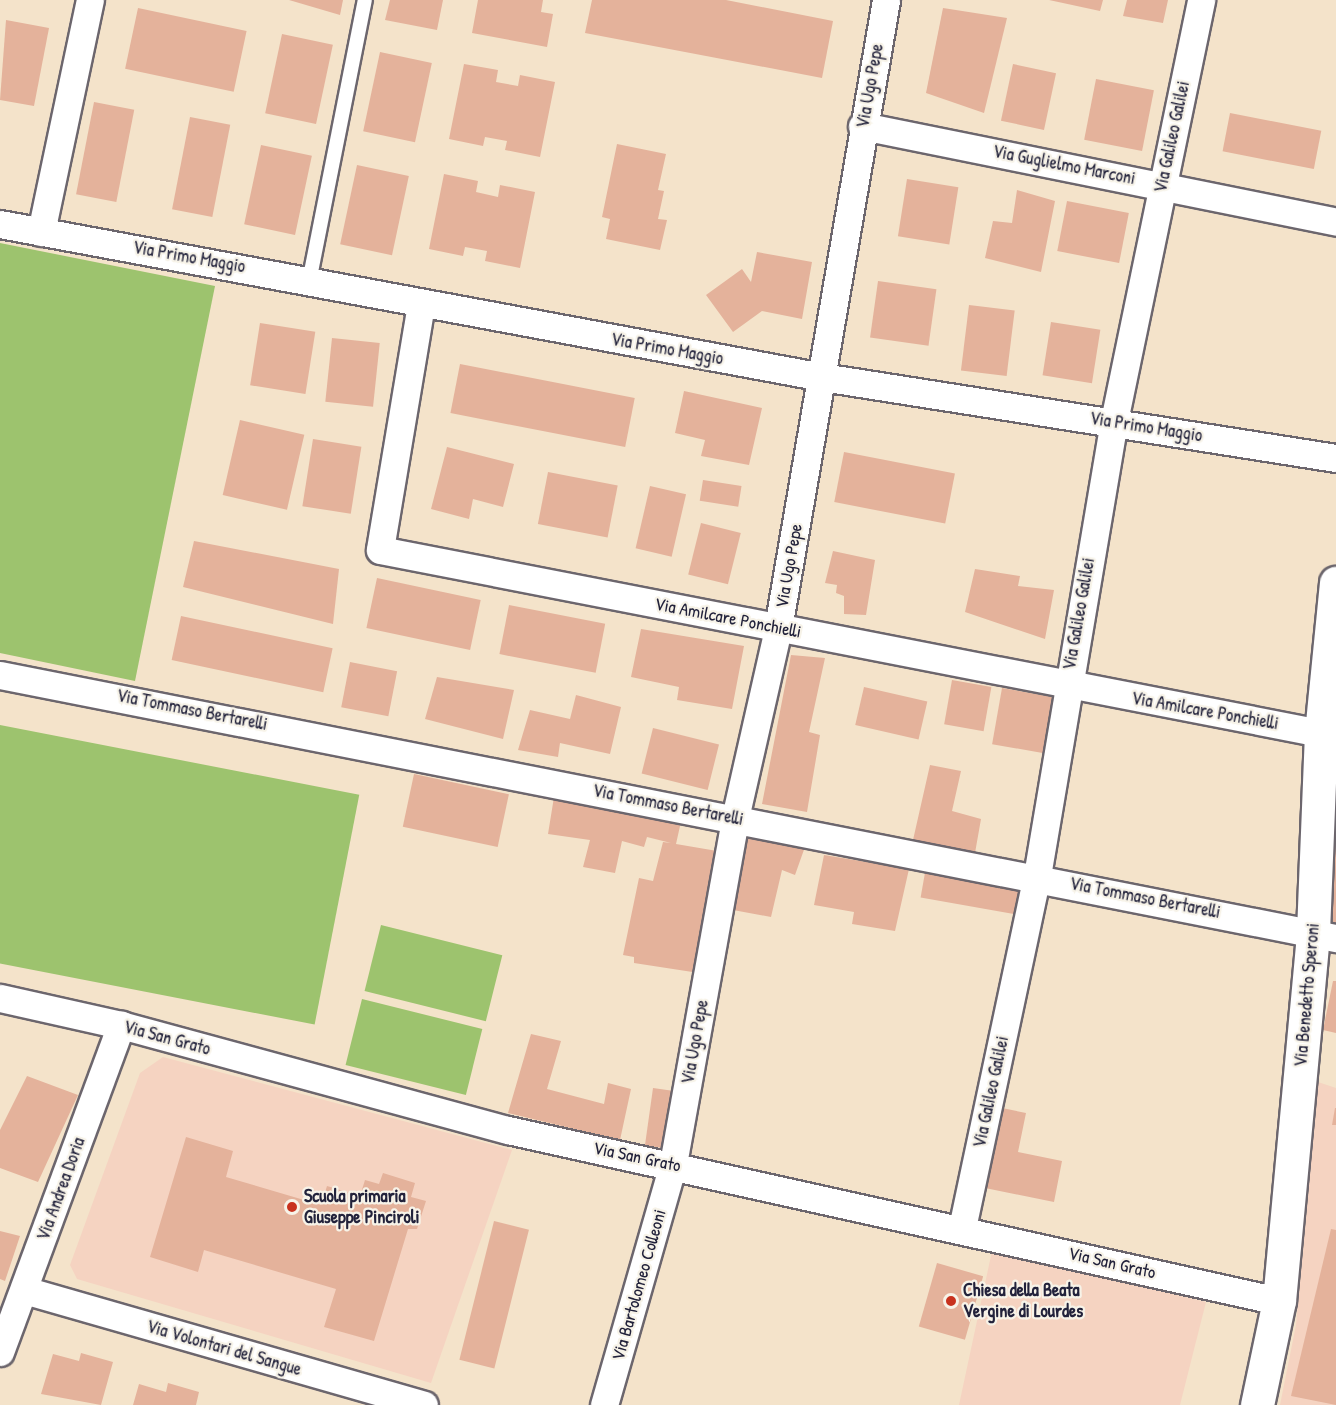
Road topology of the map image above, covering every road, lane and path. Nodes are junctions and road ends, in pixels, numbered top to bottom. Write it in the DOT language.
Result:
graph roads {
  1 [pos="90,0"];
  2 [pos="365,0"];
  3 [pos="886,0"];
  4 [pos="1201,0"];
  5 [pos="862,126"];
  6 [pos="1162,184"];
  7 [pos="1336,222"];
  8 [pos="0,224"];
  9 [pos="41,232"];
  10 [pos="310,278"];
  11 [pos="421,304"];
  12 [pos="822,377"];
  13 [pos="1114,421"];
  14 [pos="1336,458"];
  15 [pos="1336,583"];
  16 [pos="778,628"];
  17 [pos="0,675"];
  18 [pos="1066,686"];
  19 [pos="1321,733"];
  20 [pos="735,818"];
  21 [pos="1037,876"];
  22 [pos="1325,935"];
  23 [pos="0,998"];
  24 [pos="121,1025"];
  25 [pos="673,1164"];
  26 [pos="962,1228"];
  27 [pos="24,1290"];
  28 [pos="1279,1301"];
  29 [pos="0,1352"];
  30 [pos="424,1405"];
  31 [pos="604,1405"];
  32 [pos="1257,1405"];
  1 -- 9 [label="street"];
  2 -- 10 [label="lane"];
  3 -- 5 [label="street, Via Ugo Pepe"];
  4 -- 6 [label="street, Via Galileo Galilei"];
  5 -- 6 [label="street, Via Guglielmo Marconi"];
  5 -- 12 [label="street, Via Ugo Pepe"];
  6 -- 7 [label="street, Via Guglielmo Marconi"];
  6 -- 13 [label="street, Via Galileo Galilei"];
  8 -- 9 [label="street, Via Primo Maggio"];
  9 -- 10 [label="street, Via Primo Maggio"];
  10 -- 11 [label="street, Via Primo Maggio"];
  11 -- 12 [label="street, Via Primo Maggio"];
  11 -- 16 [label="street, Via Amilcare Ponchielli"];
  12 -- 13 [label="street, Via Primo Maggio"];
  12 -- 16 [label="street, Via Ugo Pepe"];
  13 -- 14 [label="street, Via Primo Maggio"];
  13 -- 18 [label="street, Via Galileo Galilei"];
  15 -- 19 [label="street, Via Benedetto Speroni"];
  16 -- 18 [label="street, Via Amilcare Ponchielli"];
  16 -- 20 [label="street, Via Ugo Pepe"];
  17 -- 20 [label="street, Via Tommaso Bertarelli"];
  18 -- 19 [label="street, Via Amilcare Ponchielli"];
  18 -- 21 [label="street, Via Galileo Galilei"];
  19 -- 22 [label="street, Via Benedetto Speroni"];
  20 -- 21 [label="street, Via Tommaso Bertarelli"];
  20 -- 25 [label="street, Via Ugo Pepe"];
  21 -- 22 [label="street, Via Tommaso Bertarelli"];
  21 -- 26 [label="street, Via Galileo Galilei"];
  22 -- 28 [label="street, Via Benedetto Speroni"];
  23 -- 24 [label="street, Via San Grato"];
  24 -- 25 [label="street, Via San Grato"];
  24 -- 27 [label="street, Via Andrea Doria"];
  25 -- 26 [label="street, Via San Grato"];
  25 -- 31 [label="street, Via Bartolomeo Colleoni"];
  26 -- 28 [label="street, Via San Grato"];
  27 -- 29 [label="street, Via Andrea Doria"];
  27 -- 30 [label="street, Via Volontari del Sangue"];
  28 -- 32 [label="street, Via Benedetto Speroni"];
}
